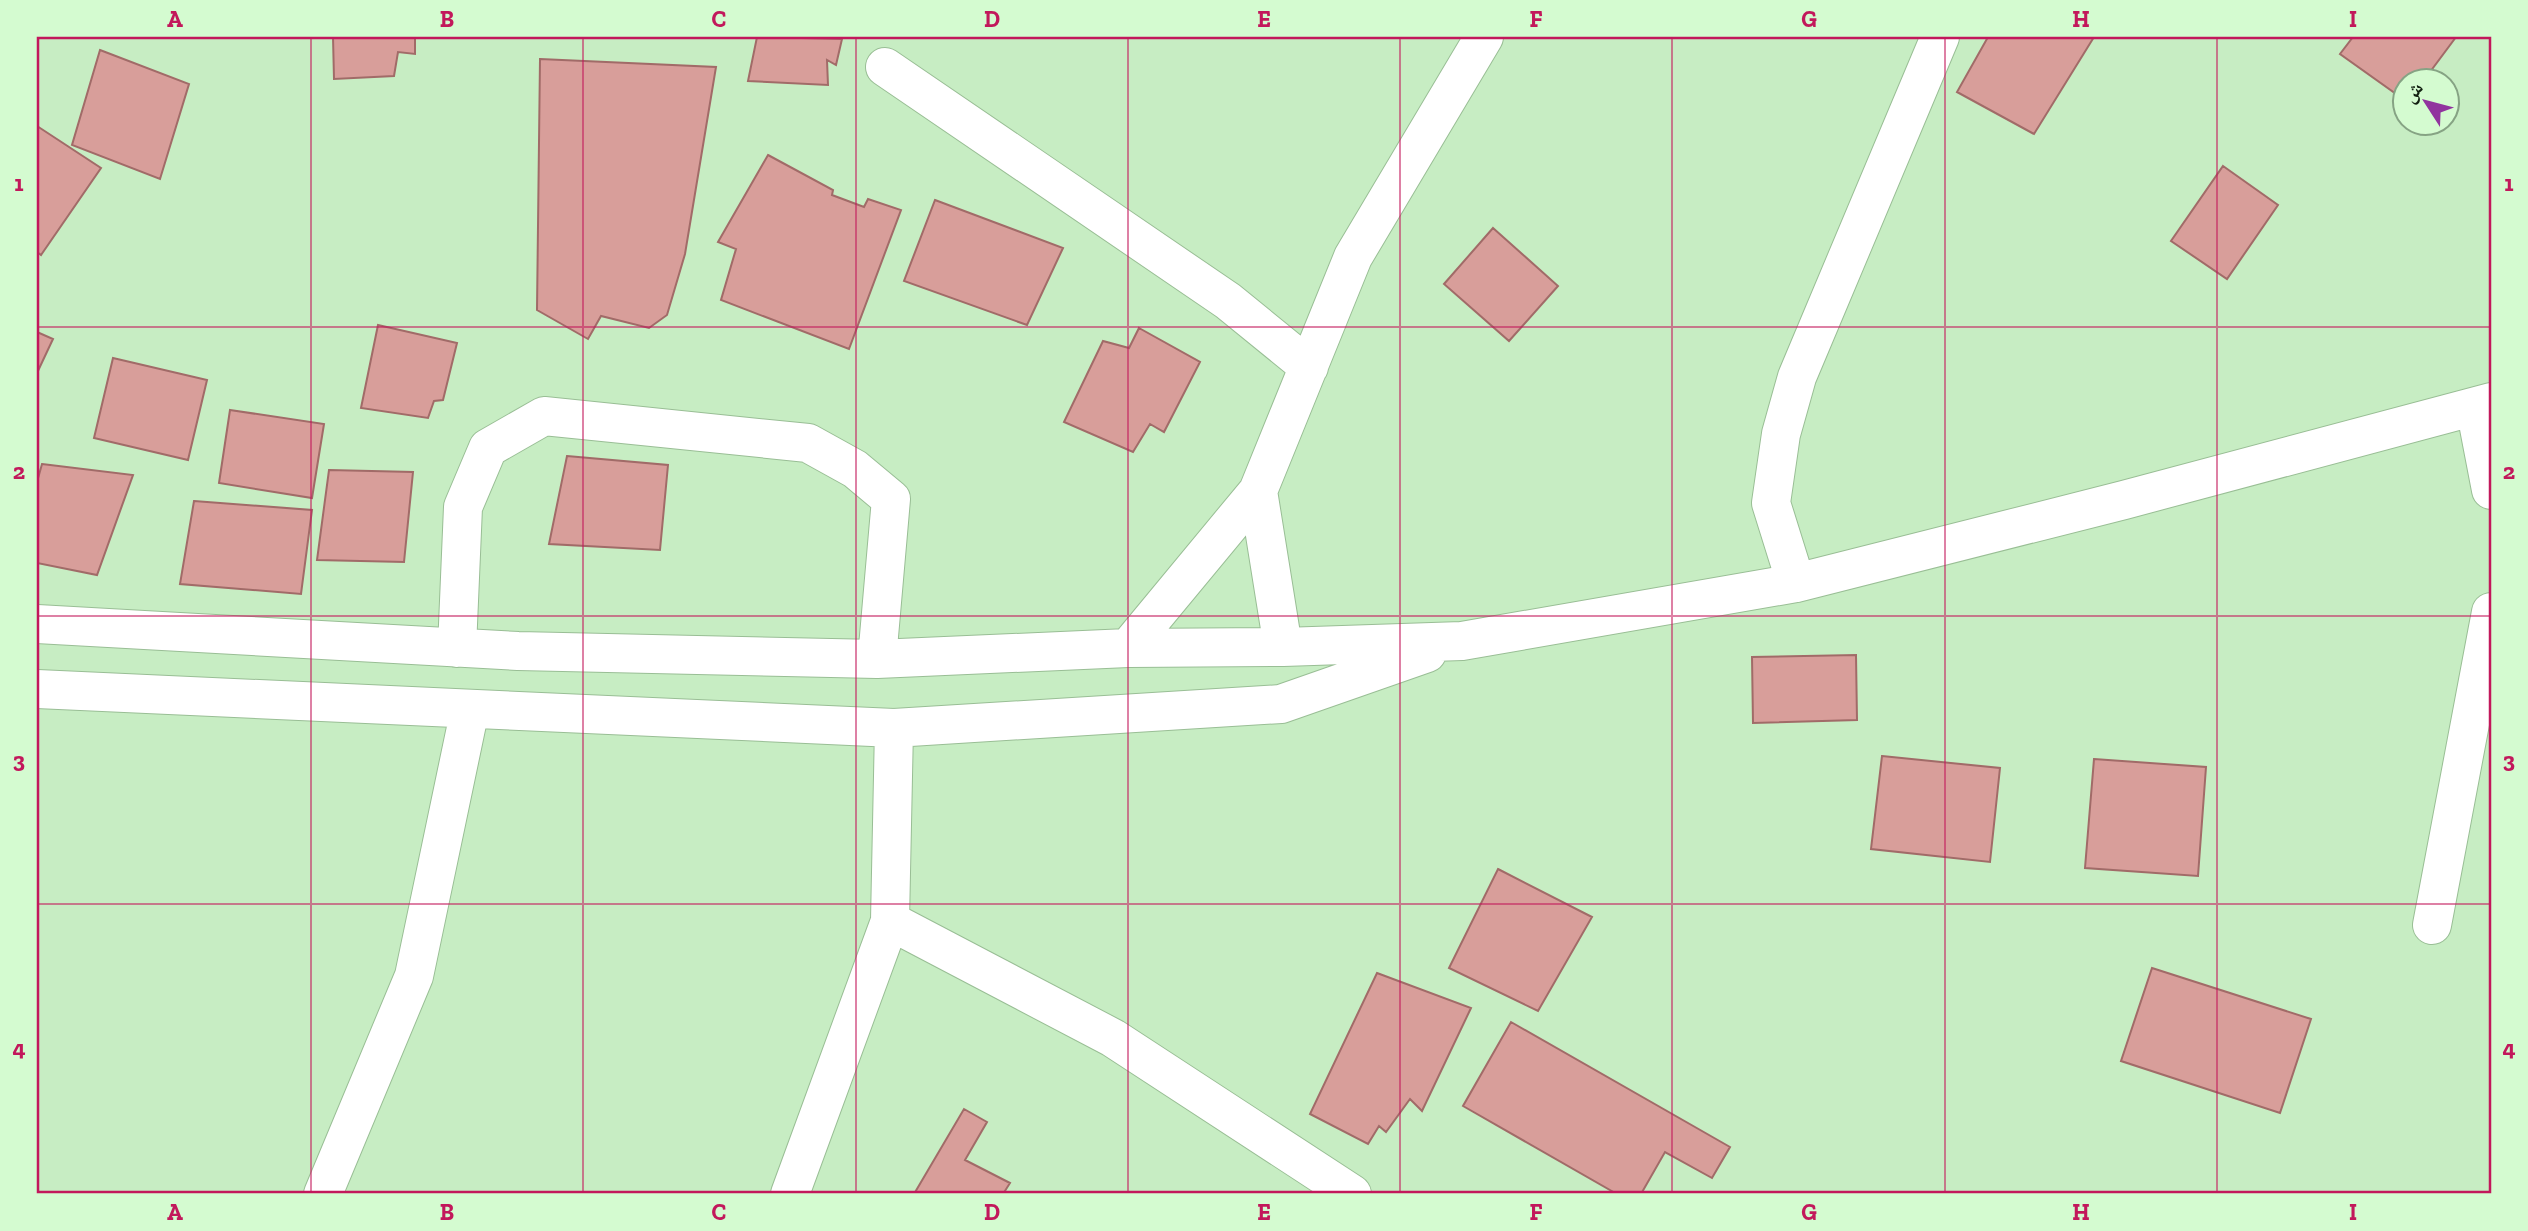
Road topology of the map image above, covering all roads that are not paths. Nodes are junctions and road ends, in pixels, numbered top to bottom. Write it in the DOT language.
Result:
graph roads {
  1 [pos="1484,37"];
  2 [pos="1940,37"];
  3 [pos="885,67"];
  4 [pos="1309,368"];
  5 [pos="2483,405"];
  6 [pos="2491,490"];
  7 [pos="1258,491"];
  8 [pos="1797,583"];
  9 [pos="2491,612"];
  10 [pos="38,633"];
  11 [pos="1462,641"];
  12 [pos="1283,647"];
  13 [pos="457,648"];
  14 [pos="1128,648"];
  15 [pos="877,659"];
  16 [pos="37,689"];
  17 [pos="470,709"];
  18 [pos="894,728"];
  19 [pos="890,922"];
  20 [pos="2432,925"];
  21 [pos="323,1194"];
  22 [pos="790,1194"];
  23 [pos="1352,1194"];
  1 -- 4 [label="street"];
  2 -- 8 [label="street"];
  3 -- 4 [label="street"];
  4 -- 7 [label="street"];
  5 -- 6 [label="street"];
  5 -- 8 [label="street"];
  7 -- 12 [label="street"];
  7 -- 14 [label="street"];
  8 -- 11 [label="street"];
  9 -- 20 [label="street"];
  10 -- 13 [label="street"];
  11 -- 12 [label="street"];
  11 -- 18 [label="street"];
  12 -- 14 [label="street"];
  13 -- 15 [label="street"];
  13 -- 15 [label="street"];
  14 -- 15 [label="street"];
  16 -- 17 [label="street"];
  17 -- 18 [label="street"];
  17 -- 21 [label="street"];
  18 -- 19 [label="street"];
  19 -- 22 [label="street"];
  19 -- 23 [label="street"];
}
